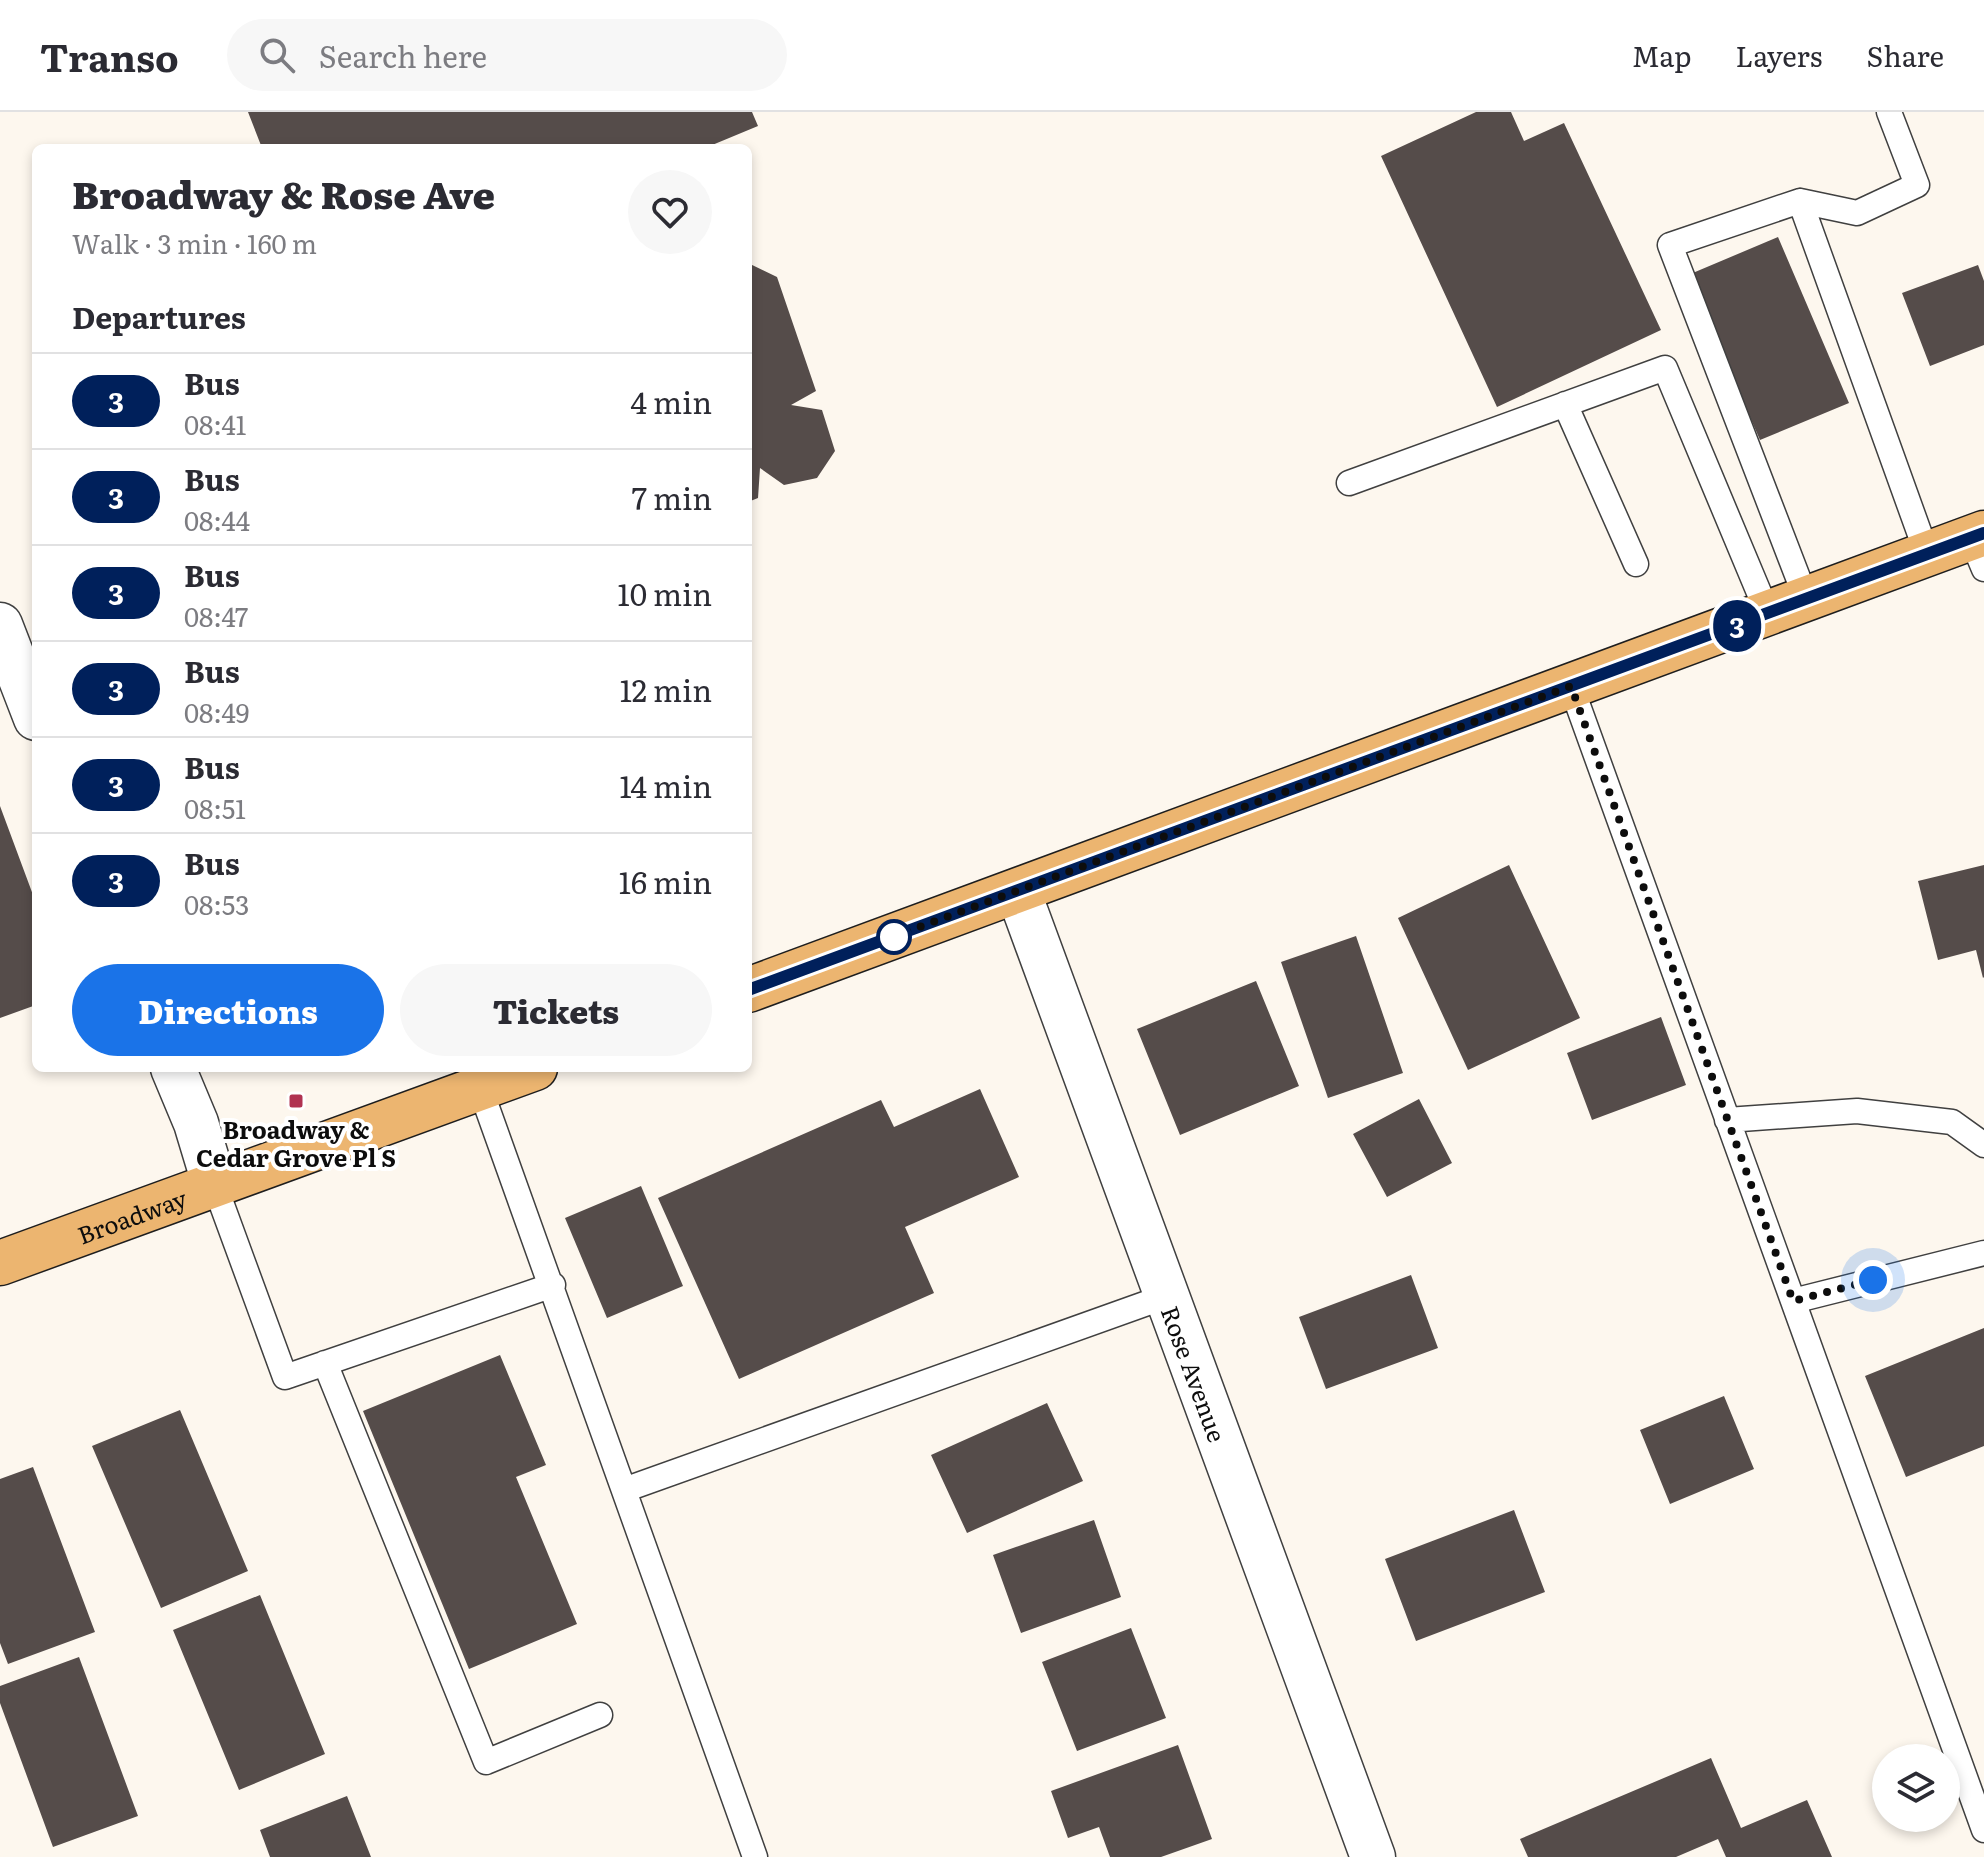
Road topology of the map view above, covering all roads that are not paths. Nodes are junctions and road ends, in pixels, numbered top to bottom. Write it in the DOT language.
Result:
graph roads {
  1 [pos="1889,112"];
  2 [pos="1800,201"];
  3 [pos="1565,404"];
  4 [pos="1349,483"];
  5 [pos="1980,546"];
  6 [pos="1927,554"];
  7 [pos="1636,564"];
  8 [pos="1788,608"];
  9 [pos="0,625"];
  10 [pos="1571,686"];
  11 [pos="32,708"];
  12 [pos="1018,891"];
  13 [pos="752,989"];
  14 [pos="175,1072"];
  15 [pos="524,1072"];
  16 [pos="480,1088"];
  17 [pos="1727,1120"];
  18 [pos="1984,1145"];
  19 [pos="215,1186"];
  20 [pos="1984,1253"];
  21 [pos="0,1263"];
  22 [pos="553,1285"];
  23 [pos="1167,1296"];
  24 [pos="1793,1301"];
  25 [pos="325,1363"];
  26 [pos="624,1490"];
  27 [pos="600,1715"];
  28 [pos="1984,1830"];
  29 [pos="755,1857"];
  30 [pos="1373,1857"];
  1 -- 2 [label="lane"];
  2 -- 6 [label="lane"];
  2 -- 8 [label="lane"];
  3 -- 4 [label="lane"];
  3 -- 7 [label="lane"];
  3 -- 8 [label="lane"];
  5 -- 6 [label="main road"];
  6 -- 8 [label="main road"];
  8 -- 10 [label="main road"];
  9 -- 11 [label="street"];
  10 -- 12 [label="main road"];
  10 -- 17 [label="lane"];
  12 -- 13 [label="main road"];
  12 -- 23 [label="street, Rose Avenue"];
  14 -- 19 [label="street"];
  15 -- 16 [label="main road, Broadway"];
  16 -- 19 [label="main road, Broadway"];
  16 -- 22 [label="lane"];
  17 -- 18 [label="lane"];
  17 -- 24 [label="lane"];
  19 -- 21 [label="main road, Broadway"];
  19 -- 25 [label="lane"];
  20 -- 24 [label="lane"];
  22 -- 25 [label="lane"];
  22 -- 26 [label="lane"];
  23 -- 26 [label="lane"];
  23 -- 30 [label="street, Rose Avenue"];
  24 -- 28 [label="lane"];
  25 -- 27 [label="lane"];
  26 -- 29 [label="lane"];
}
